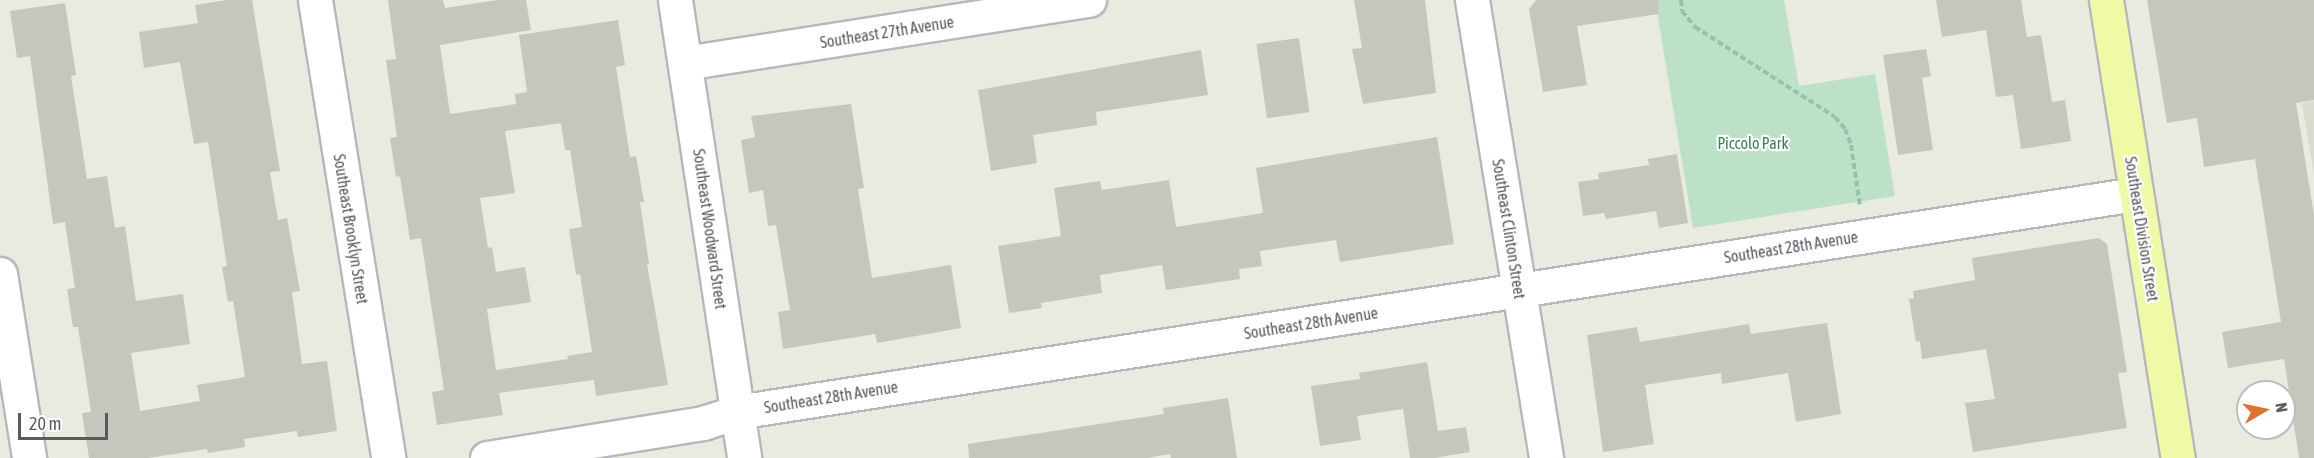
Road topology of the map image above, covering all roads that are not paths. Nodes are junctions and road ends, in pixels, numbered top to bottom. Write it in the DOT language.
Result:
graph roads {
  1 [pos="315,0"];
  2 [pos="675,0"];
  3 [pos="1089,0"];
  4 [pos="1472,0"];
  5 [pos="2106,0"];
  6 [pos="685,63"];
  7 [pos="2136,194"];
  8 [pos="0,274"];
  9 [pos="1518,290"];
  10 [pos="737,412"];
  11 [pos="29,458"];
  12 [pos="388,458"];
  13 [pos="487,458"];
  14 [pos="744,458"];
  15 [pos="1546,458"];
  16 [pos="2178,458"];
  1 -- 12 [label="street, Southeast Brooklyn Street"];
  2 -- 6 [label="street, Southeast Woodward Street"];
  3 -- 6 [label="street, Southeast 27th Avenue"];
  4 -- 9 [label="street, Southeast Clinton Street"];
  5 -- 7 [label="main road, Southeast Division Street"];
  6 -- 10 [label="street, Southeast Woodward Street"];
  7 -- 9 [label="street, Southeast 28th Avenue"];
  7 -- 16 [label="main road, Southeast Division Street"];
  8 -- 11 [label="street"];
  9 -- 10 [label="street, Southeast 28th Avenue"];
  9 -- 15 [label="street, Southeast Clinton Street"];
  10 -- 13 [label="street, Southeast 28th Avenue"];
  10 -- 14 [label="street, Southeast Woodward Street"];
}
